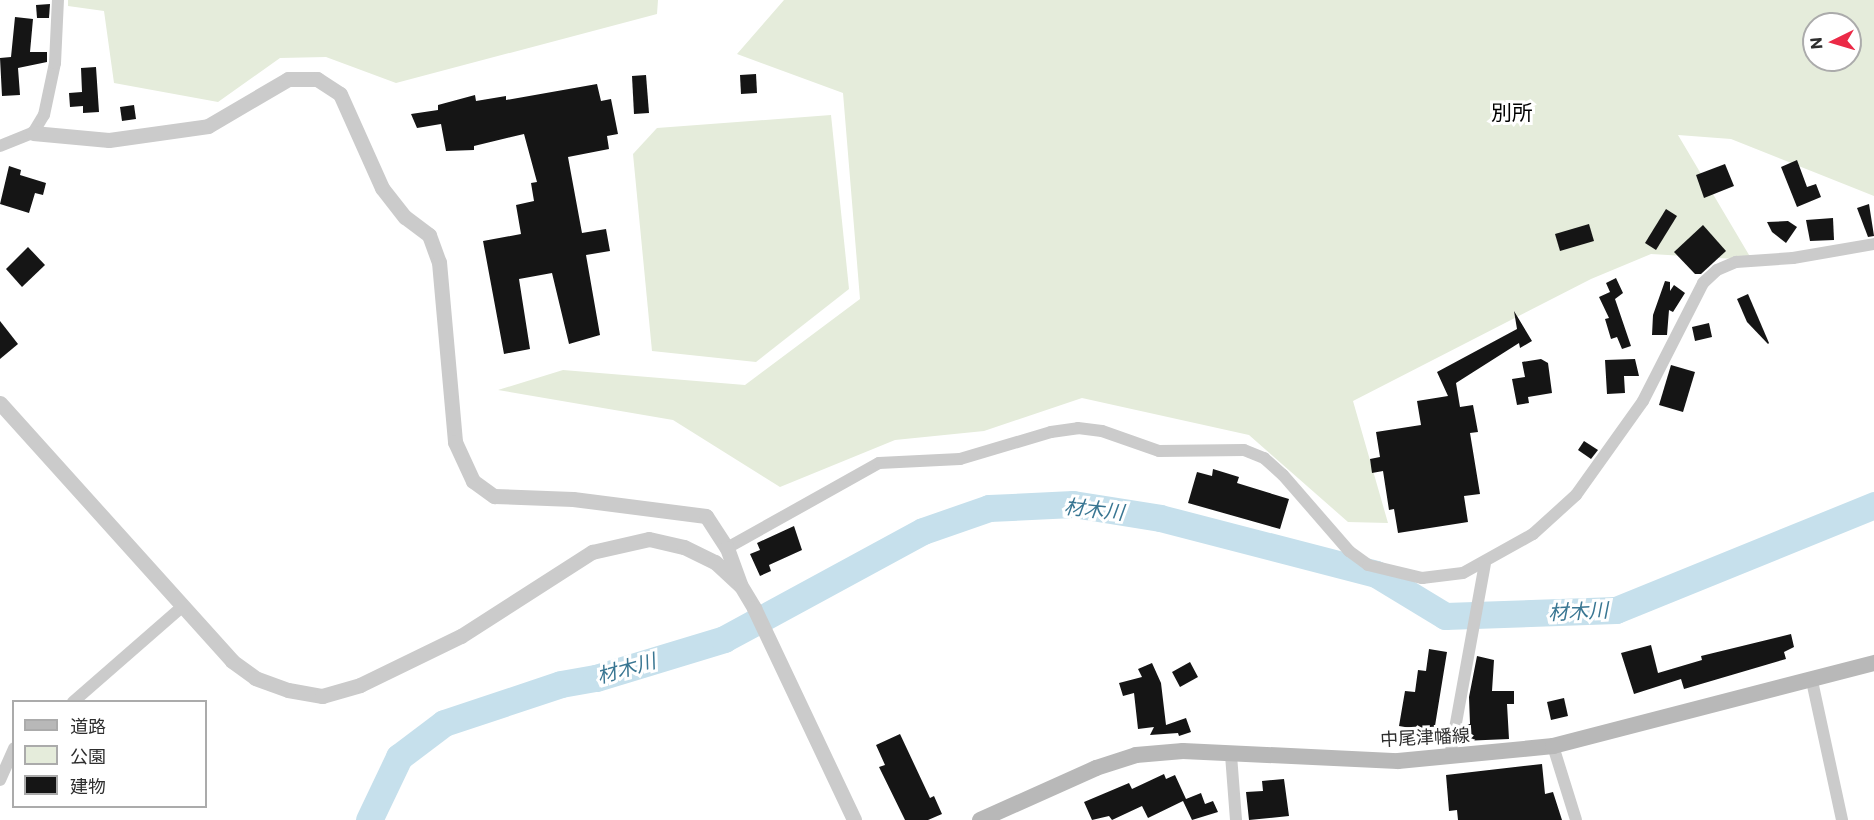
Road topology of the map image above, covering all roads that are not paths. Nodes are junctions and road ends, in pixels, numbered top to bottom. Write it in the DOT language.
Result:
graph roads {
  1 [pos="58,0"];
  2 [pos="33,133"];
  3 [pos="0,146"];
  4 [pos="1874,244"];
  5 [pos="0,403"];
  6 [pos="727,548"];
  7 [pos="1485,564"];
  8 [pos="741,586"];
  9 [pos="183,606"];
  10 [pos="1874,663"];
  11 [pos="1812,681"];
  12 [pos="75,700"];
  13 [pos="1553,746"];
  14 [pos="12,753"];
  15 [pos="1231,755"];
  16 [pos="1450,756"];
  17 [pos="0,780"];
  18 [pos="854,820"];
  19 [pos="980,820"];
  20 [pos="1236,820"];
  21 [pos="1576,820"];
  22 [pos="1842,820"];
  1 -- 2 [label="street"];
  2 -- 3 [label="street"];
  2 -- 6 [label="street"];
  4 -- 7 [label="street"];
  5 -- 9 [label="street"];
  6 -- 7 [label="street"];
  6 -- 8 [label="street"];
  7 -- 16 [label="street"];
  8 -- 9 [label="street"];
  8 -- 18 [label="street"];
  9 -- 12 [label="street"];
  10 -- 11 [label="main road, 中尾津幡線"];
  11 -- 13 [label="main road, 中尾津幡線"];
  11 -- 22 [label="street"];
  13 -- 16 [label="main road, 中尾津幡線"];
  13 -- 21 [label="street"];
  14 -- 17 [label="street"];
  15 -- 16 [label="main road, 中尾津幡線"];
  15 -- 19 [label="main road, 中尾津幡線"];
  15 -- 20 [label="street"];
}
